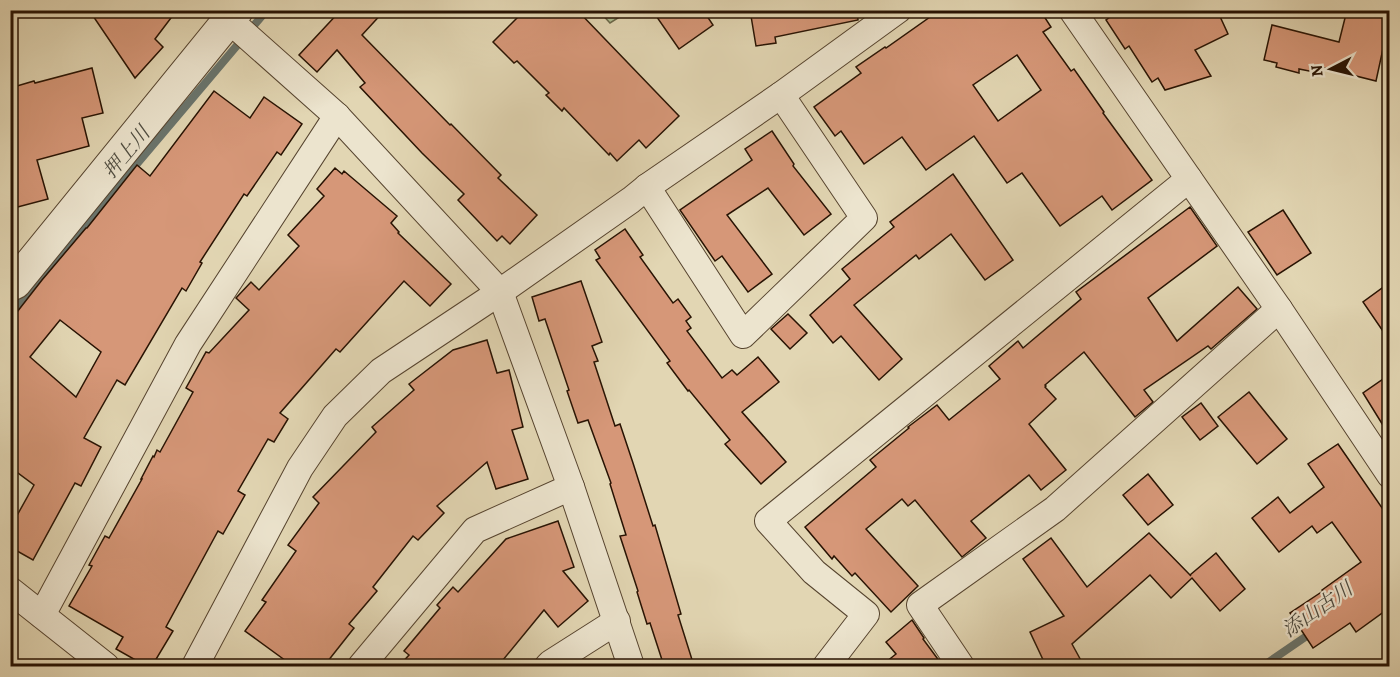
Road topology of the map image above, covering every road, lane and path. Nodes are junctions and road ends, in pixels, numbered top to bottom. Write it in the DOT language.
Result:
graph roads {
  1 [pos="898,10"];
  2 [pos="1071,10"];
  3 [pos="234,13"];
  4 [pos="781,95"];
  5 [pos="337,116"];
  6 [pos="1189,179"];
  7 [pos="647,187"];
  8 [pos="12,284"];
  9 [pos="500,292"];
  10 [pos="1279,309"];
  11 [pos="1389,475"];
  12 [pos="571,487"];
  13 [pos="10,590"];
  14 [pos="42,615"];
  15 [pos="617,621"];
  16 [pos="106,666"];
  17 [pos="195,666"];
  18 [pos="361,666"];
  19 [pos="548,666"];
  20 [pos="631,666"];
  21 [pos="826,666"];
  22 [pos="962,666"];
  1 -- 4 [label="street"];
  2 -- 6 [label="street"];
  3 -- 5 [label="street"];
  3 -- 8 [label="street"];
  4 -- 7 [label="street"];
  4 -- 7 [label="street"];
  5 -- 9 [label="street"];
  5 -- 14 [label="street"];
  6 -- 10 [label="street"];
  6 -- 21 [label="street"];
  7 -- 9 [label="street"];
  9 -- 12 [label="street"];
  9 -- 17 [label="street"];
  10 -- 11 [label="street"];
  10 -- 22 [label="street"];
  12 -- 15 [label="street"];
  12 -- 18 [label="street"];
  13 -- 14 [label="street"];
  14 -- 16 [label="street"];
  15 -- 19 [label="street"];
  15 -- 20 [label="street"];
}
